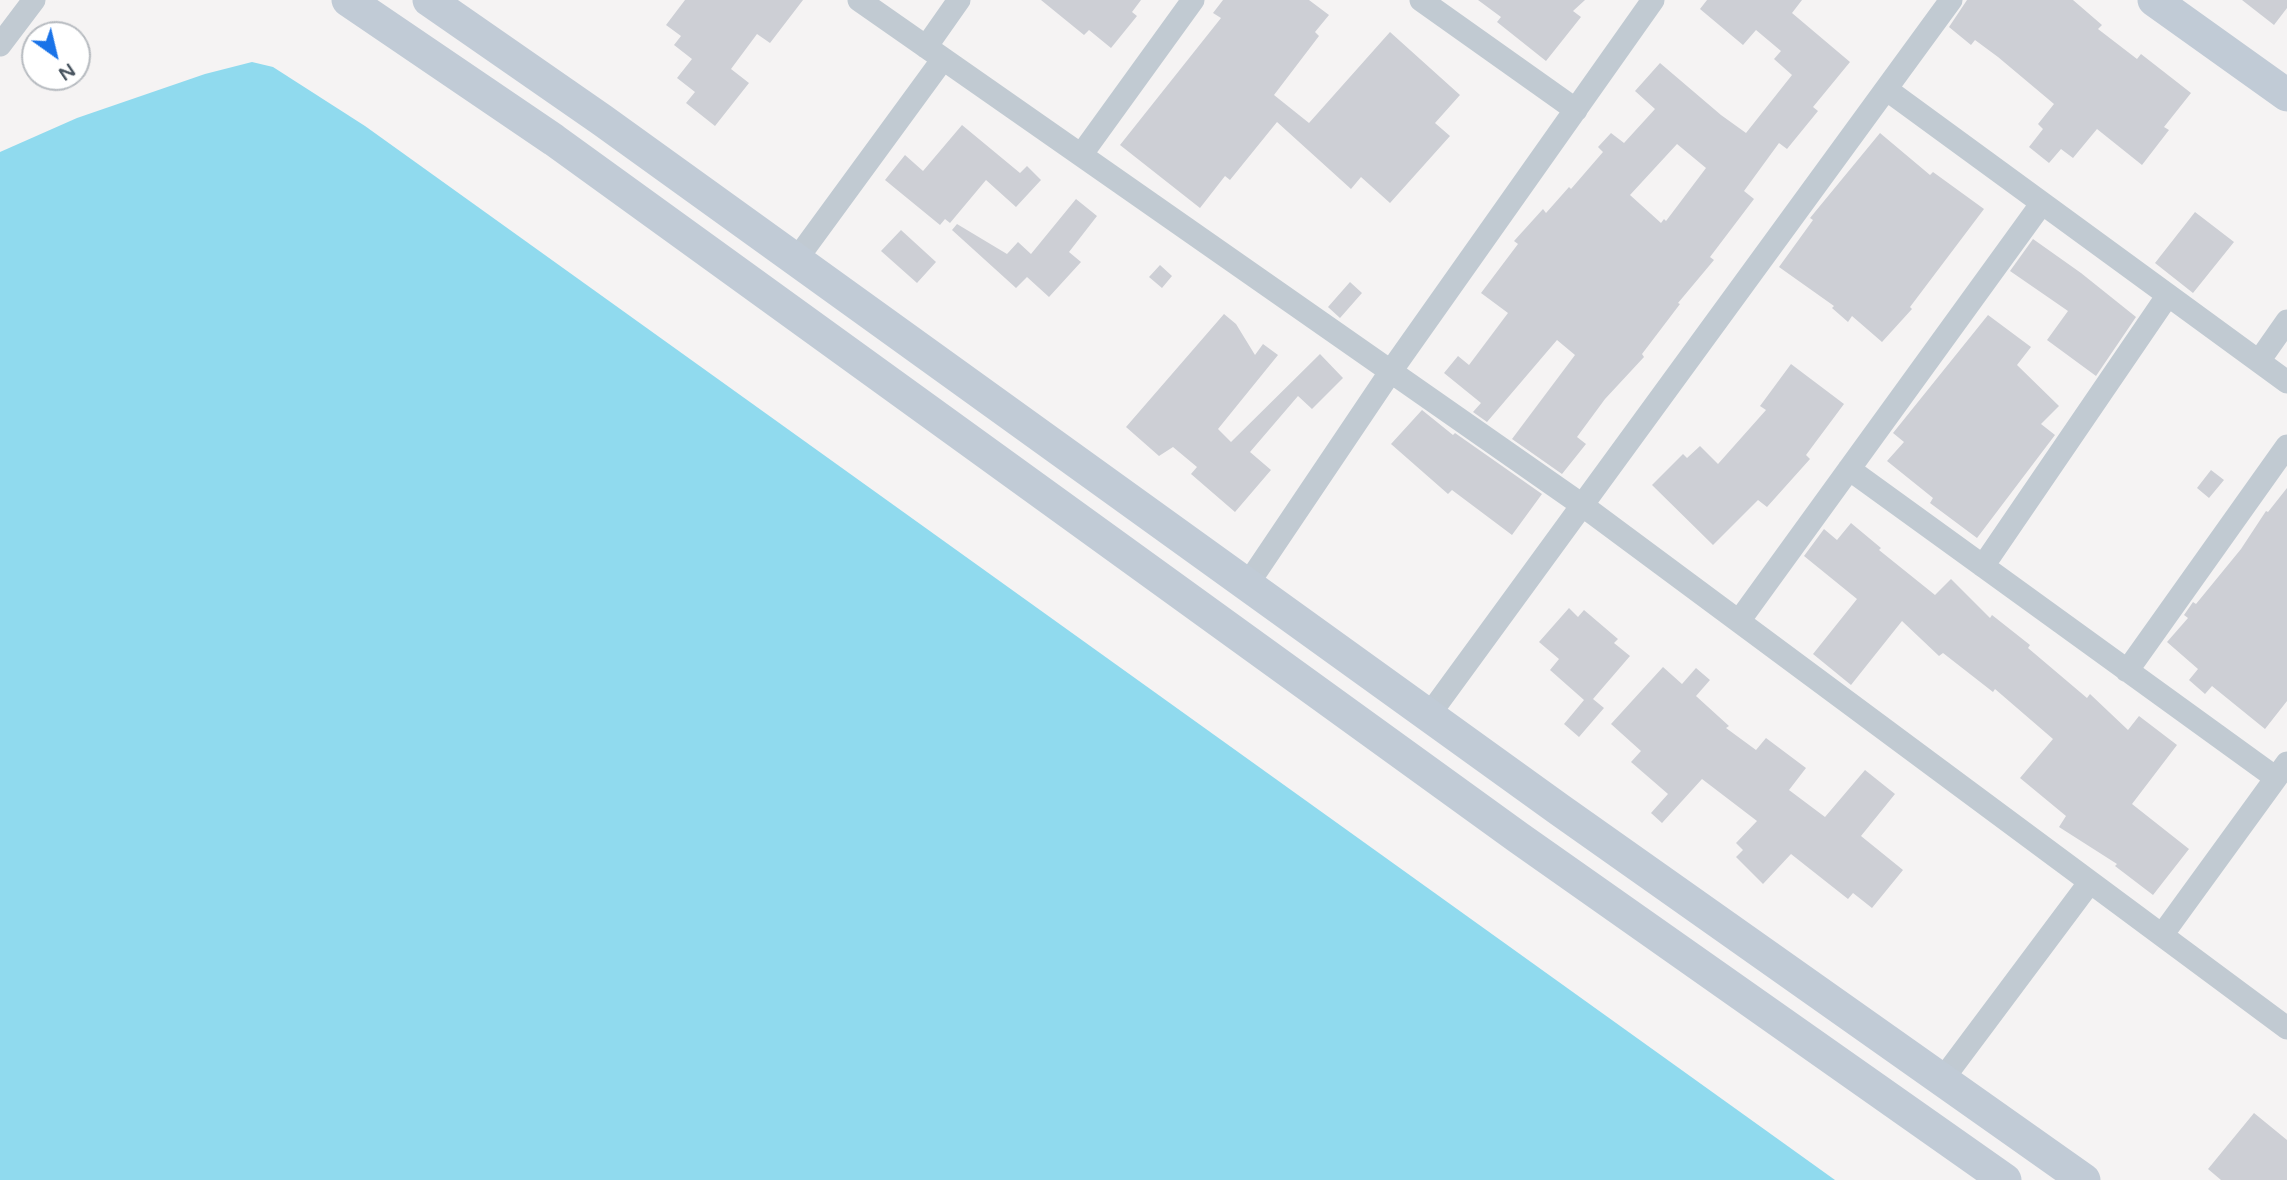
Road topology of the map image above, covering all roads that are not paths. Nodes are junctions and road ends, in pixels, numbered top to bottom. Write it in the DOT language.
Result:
graph roads {
  1 [pos="34,0"];
  2 [pos="348,0"];
  3 [pos="429,0"];
  4 [pos="859,0"];
  5 [pos="959,0"];
  6 [pos="1193,0"];
  7 [pos="1421,0"];
  8 [pos="1653,0"];
  9 [pos="1951,0"];
  10 [pos="2154,0"];
  11 [pos="0,45"];
  12 [pos="934,53"];
  13 [pos="1886,89"];
  14 [pos="2287,95"];
  15 [pos="1576,110"];
  16 [pos="1081,155"];
  17 [pos="2042,203"];
  18 [pos="796,260"];
  19 [pos="2168,295"];
  20 [pos="2287,321"];
  21 [pos="2259,361"];
  22 [pos="1391,371"];
  23 [pos="2287,382"];
  24 [pos="2287,446"];
  25 [pos="1849,470"];
  26 [pos="1582,505"];
  27 [pos="1983,566"];
  28 [pos="1247,585"];
  29 [pos="1739,621"];
  30 [pos="2127,670"];
  31 [pos="1429,715"];
  32 [pos="2281,771"];
  33 [pos="2090,882"];
  34 [pos="2162,935"];
  35 [pos="2287,1028"];
  36 [pos="1942,1080"];
  37 [pos="2005,1180"];
  38 [pos="2084,1180"];
  1 -- 11 [label="street"];
  2 -- 37 [label="street"];
  3 -- 18 [label="street"];
  4 -- 12 [label="street"];
  5 -- 12 [label="street"];
  6 -- 16 [label="street"];
  7 -- 15 [label="street"];
  8 -- 15 [label="street"];
  9 -- 13 [label="street"];
  10 -- 14 [label="street"];
  12 -- 16 [label="street"];
  12 -- 18 [label="street"];
  13 -- 17 [label="street"];
  13 -- 26 [label="street"];
  15 -- 22 [label="street"];
  16 -- 22 [label="street"];
  17 -- 19 [label="street"];
  17 -- 25 [label="street"];
  18 -- 28 [label="street"];
  19 -- 21 [label="street"];
  19 -- 27 [label="street"];
  20 -- 21 [label="street"];
  21 -- 23 [label="street"];
  22 -- 26 [label="street"];
  22 -- 28 [label="street"];
  24 -- 30 [label="street"];
  25 -- 27 [label="street"];
  25 -- 29 [label="street"];
  26 -- 29 [label="street"];
  26 -- 31 [label="street"];
  27 -- 30 [label="street"];
  28 -- 31 [label="street"];
  29 -- 33 [label="street"];
  30 -- 32 [label="street"];
  31 -- 36 [label="street"];
  32 -- 34 [label="street"];
  33 -- 34 [label="street"];
  33 -- 36 [label="street"];
  34 -- 35 [label="street"];
  36 -- 38 [label="street"];
}
